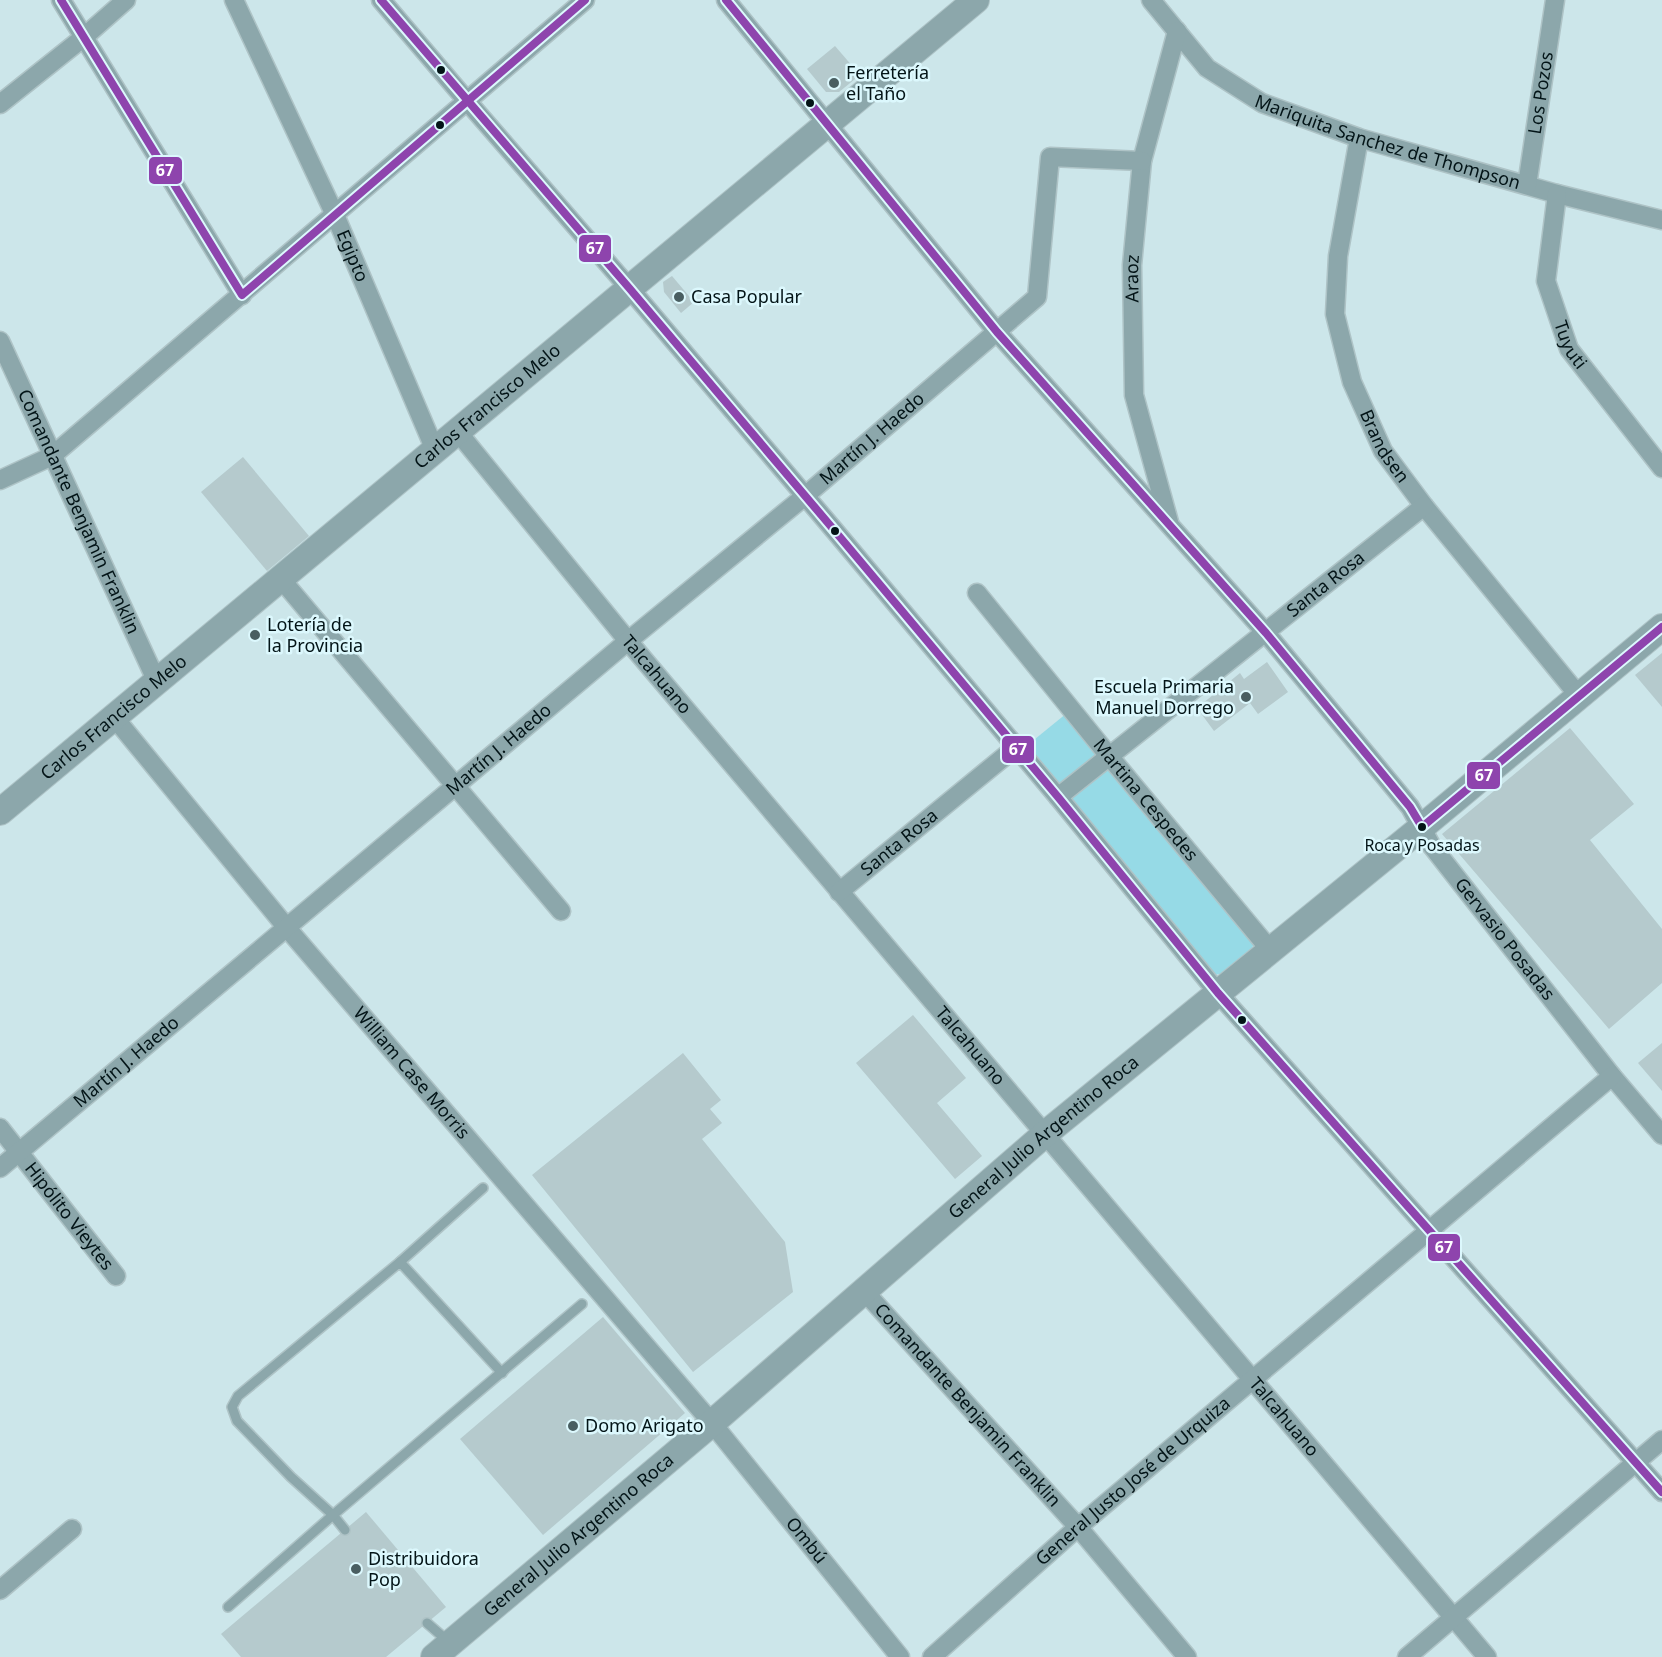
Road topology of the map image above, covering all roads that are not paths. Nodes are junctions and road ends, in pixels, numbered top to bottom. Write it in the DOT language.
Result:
graph roads {
  1 [pos="61,0"];
  2 [pos="126,0"];
  3 [pos="234,0"];
  4 [pos="381,0"];
  5 [pos="585,0"];
  6 [pos="726,0"];
  7 [pos="976,0"];
  8 [pos="1151,0"];
  9 [pos="1555,0"];
  10 [pos="1177,31"];
  11 [pos="84,37"];
  12 [pos="467,102"];
  13 [pos="0,104"];
  14 [pos="826,124"];
  15 [pos="1359,138"];
  16 [pos="1142,161"];
  17 [pos="1527,185"];
  18 [pos="1557,194"];
  19 [pos="335,215"];
  20 [pos="1662,220"];
  21 [pos="630,289"];
  22 [pos="242,295"];
  23 [pos="997,332"];
  24 [pos="0,341"];
  25 [pos="457,431"];
  26 [pos="435,450"];
  27 [pos="52,456"];
  28 [pos="1662,468"];
  29 [pos="0,480"];
  30 [pos="805,496"];
  31 [pos="1424,506"];
  32 [pos="1170,527"];
  33 [pos="280,579"];
  34 [pos="977,593"];
  35 [pos="1662,627"];
  36 [pos="1266,633"];
  37 [pos="628,641"];
  38 [pos="157,682"];
  39 [pos="1579,696"];
  40 [pos="114,717"];
  41 [pos="1016,747"];
  42 [pos="1109,756"];
  43 [pos="455,786"];
  44 [pos="1058,797"];
  45 [pos="0,813"];
  46 [pos="1422,827"];
  47 [pos="840,892"];
  48 [pos="561,911"];
  49 [pos="287,928"];
  50 [pos="1271,951"];
  51 [pos="1218,993"];
  52 [pos="1612,1076"];
  53 [pos="0,1128"];
  54 [pos="1045,1134"];
  55 [pos="1662,1135"];
  56 [pos="20,1151"];
  57 [pos="0,1168"];
  58 [pos="483,1188"];
  59 [pos="1430,1231"];
  60 [pos="400,1262"];
  61 [pos="116,1276"];
  62 [pos="864,1291"];
  63 [pos="582,1304"];
  64 [pos="502,1373"];
  65 [pos="1252,1379"];
  66 [pos="712,1423"];
  67 [pos="1662,1440"];
  68 [pos="1635,1462"];
  69 [pos="1662,1492"];
  70 [pos="333,1515"];
  71 [pos="1078,1527"];
  72 [pos="72,1529"];
  73 [pos="345,1530"];
  74 [pos="0,1590"];
  75 [pos="228,1607"];
  76 [pos="1454,1617"];
  77 [pos="427,1623"];
  78 [pos="442,1650"];
  79 [pos="900,1657"];
  80 [pos="932,1657"];
  81 [pos="1187,1657"];
  82 [pos="1407,1657"];
  83 [pos="1487,1657"];
  1 -- 11 [label="street"];
  2 -- 11 [label="street"];
  3 -- 19 [label="street, Egipto"];
  4 -- 12 [label="street"];
  5 -- 12 [label="street"];
  6 -- 14 [label="street, Gervasio Posadas"];
  7 -- 14 [label="street, Carlos Francisco Melo"];
  8 -- 10 [label="street, Mariquita Sanchez de Thompson"];
  9 -- 17 [label="street, Los Pozos"];
  10 -- 15 [label="street, Mariquita Sanchez de Thompson"];
  10 -- 16 [label="street, Araoz"];
  11 -- 13 [label="street"];
  11 -- 22 [label="street"];
  12 -- 19 [label="street"];
  12 -- 21 [label="street"];
  14 -- 21 [label="street, Carlos Francisco Melo"];
  14 -- 23 [label="street, Gervasio Posadas"];
  15 -- 17 [label="street, Mariquita Sanchez de Thompson"];
  15 -- 31 [label="street, Brandsen"];
  16 -- 23 [label="street"];
  16 -- 32 [label="street, Araoz"];
  17 -- 18 [label="street, Mariquita Sanchez de Thompson"];
  18 -- 20 [label="street, Mariquita Sanchez de Thompson"];
  18 -- 28 [label="street, Tuyuti"];
  19 -- 22 [label="street"];
  19 -- 26 [label="street, Egipto"];
  21 -- 25 [label="street, Carlos Francisco Melo"];
  21 -- 30 [label="street"];
  22 -- 27 [label="street"];
  23 -- 30 [label="street, Martín J. Haedo"];
  23 -- 32 [label="street, Gervasio Posadas"];
  24 -- 27 [label="street, Comandante Benjamin Franklin"];
  25 -- 26 [label="street, Carlos Francisco Melo"];
  25 -- 37 [label="street, Talcahuano"];
  26 -- 33 [label="street, Carlos Francisco Melo"];
  27 -- 29 [label="street"];
  27 -- 38 [label="street, Comandante Benjamin Franklin"];
  30 -- 37 [label="street, Martín J. Haedo"];
  30 -- 41 [label="street"];
  31 -- 36 [label="street, Santa Rosa"];
  31 -- 39 [label="street, Brandsen"];
  32 -- 36 [label="street, Gervasio Posadas"];
  33 -- 38 [label="street, Carlos Francisco Melo"];
  33 -- 43 [label="street"];
  34 -- 42 [label="street, Martina Cespedes"];
  35 -- 39 [label="street, General Julio Argentino Roca"];
  36 -- 42 [label="street, Santa Rosa"];
  36 -- 46 [label="street, Gervasio Posadas"];
  37 -- 43 [label="street, Martín J. Haedo"];
  37 -- 47 [label="street, Talcahuano"];
  38 -- 40 [label="street, Carlos Francisco Melo"];
  39 -- 46 [label="street, General Julio Argentino Roca"];
  40 -- 45 [label="street, Carlos Francisco Melo"];
  40 -- 49 [label="street, William Case Morris"];
  41 -- 44 [label="street"];
  41 -- 47 [label="street, Santa Rosa"];
  42 -- 44 [label="street, Santa Rosa"];
  42 -- 50 [label="street, Martina Cespedes"];
  43 -- 48 [label="street"];
  43 -- 49 [label="street, Martín J. Haedo"];
  44 -- 51 [label="street"];
  46 -- 50 [label="street, General Julio Argentino Roca"];
  46 -- 52 [label="street, Gervasio Posadas"];
  47 -- 54 [label="street, Talcahuano"];
  49 -- 56 [label="street, Martín J. Haedo"];
  49 -- 66 [label="street, William Case Morris"];
  50 -- 51 [label="street, General Julio Argentino Roca"];
  51 -- 54 [label="street, General Julio Argentino Roca"];
  51 -- 59 [label="street"];
  52 -- 55 [label="street, Gervasio Posadas"];
  52 -- 59 [label="street, General Justo José de Urquiza"];
  53 -- 56 [label="street, Hipólito Vieytes"];
  54 -- 62 [label="street, General Julio Argentino Roca"];
  54 -- 65 [label="street, Talcahuano"];
  56 -- 57 [label="street, Martín J. Haedo"];
  56 -- 61 [label="street, Hipólito Vieytes"];
  58 -- 60 [label="lane"];
  59 -- 65 [label="street, General Justo José de Urquiza"];
  59 -- 68 [label="street"];
  60 -- 64 [label="lane"];
  60 -- 70 [label="lane"];
  62 -- 66 [label="street, General Julio Argentino Roca"];
  62 -- 71 [label="street, Comandante Benjamin Franklin"];
  63 -- 64 [label="lane"];
  64 -- 70 [label="lane"];
  65 -- 71 [label="street, General Justo José de Urquiza"];
  65 -- 76 [label="street, Talcahuano"];
  66 -- 78 [label="street, General Julio Argentino Roca"];
  66 -- 79 [label="street, Ombú"];
  67 -- 68 [label="street"];
  68 -- 69 [label="street"];
  68 -- 76 [label="street"];
  70 -- 73 [label="lane"];
  70 -- 75 [label="lane"];
  71 -- 80 [label="street, General Justo José de Urquiza"];
  71 -- 81 [label="street, Comandante Benjamin Franklin"];
  72 -- 74 [label="street"];
  76 -- 82 [label="street"];
  76 -- 83 [label="street, Talcahuano"];
  77 -- 78 [label="lane"];
}
